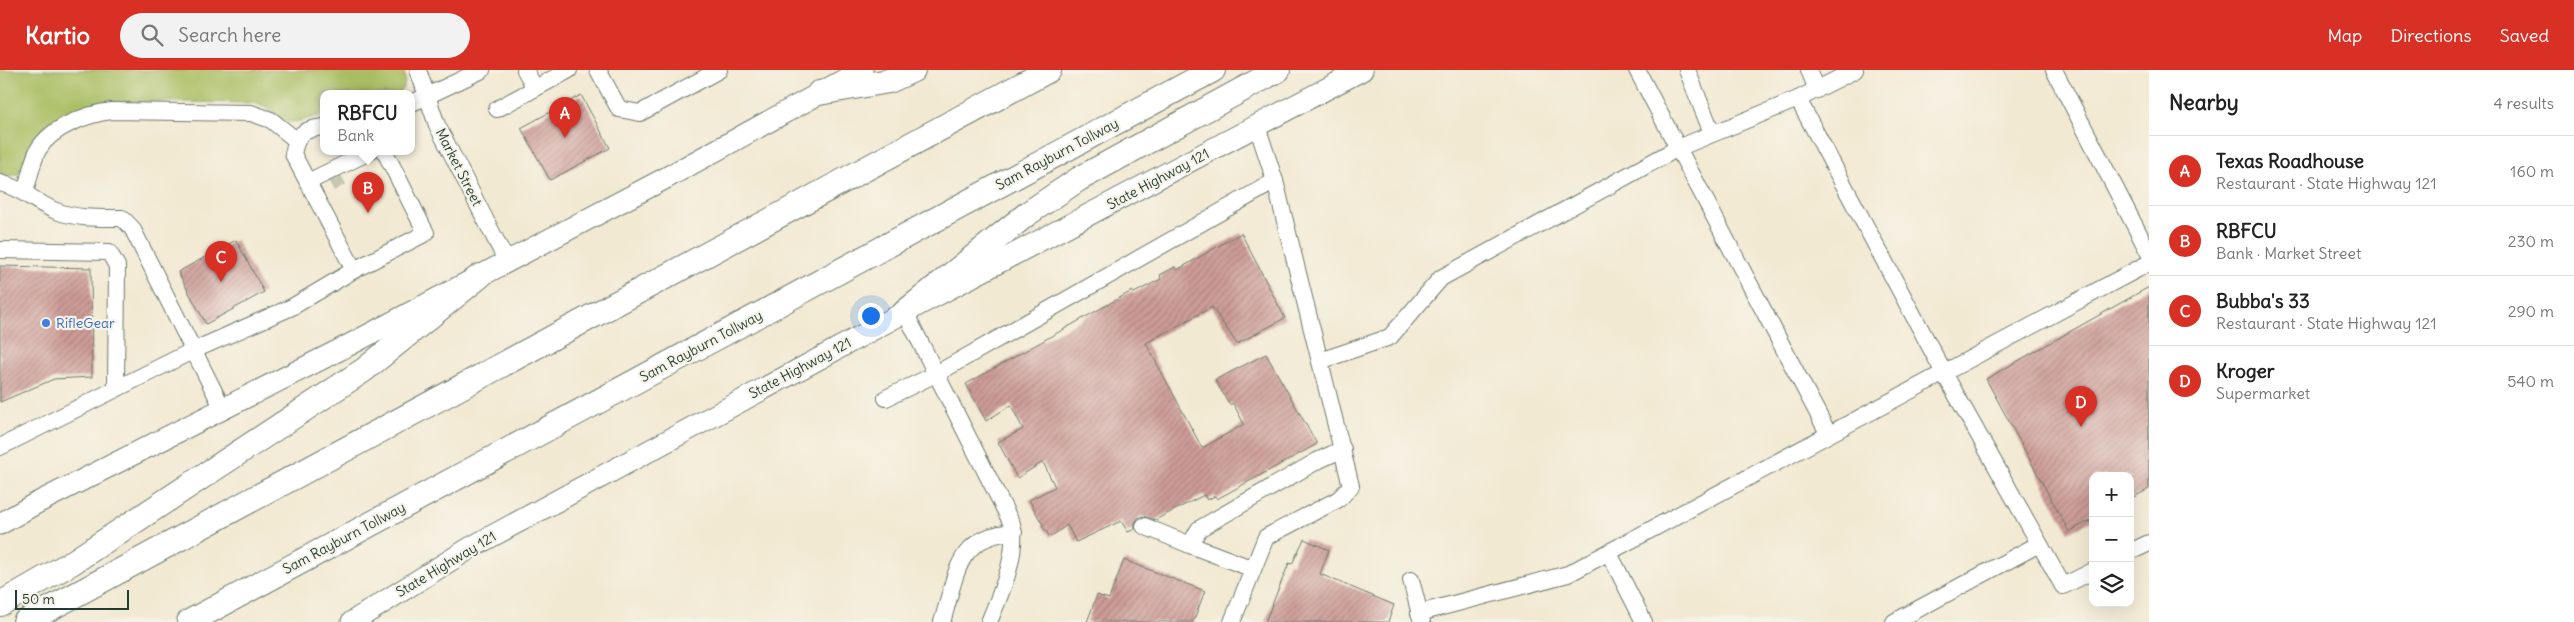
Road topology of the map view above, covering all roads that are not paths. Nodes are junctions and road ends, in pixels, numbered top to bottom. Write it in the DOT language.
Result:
graph roads {
  1 [pos="418,70"];
  2 [pos="482,70"];
  3 [pos="525,70"];
  4 [pos="569,70"];
  5 [pos="598,70"];
  6 [pos="718,70"];
  7 [pos="862,70"];
  8 [pos="913,70"];
  9 [pos="1049,70"];
  10 [pos="1213,70"];
  11 [pos="1278,70"];
  12 [pos="1362,70"];
  13 [pos="1637,70"];
  14 [pos="1687,70"];
  15 [pos="1809,70"];
  16 [pos="1855,70"];
  17 [pos="2054,70"];
  18 [pos="535,88"];
  19 [pos="1817,90"];
  20 [pos="819,93"];
  21 [pos="428,98"];
  22 [pos="1798,99"];
  23 [pos="415,102"];
  24 [pos="497,109"];
  25 [pos="1257,126"];
  26 [pos="320,127"];
  27 [pos="1712,132"];
  28 [pos="296,140"];
  29 [pos="1678,148"];
  30 [pos="362,155"];
  31 [pos="387,155"];
  32 [pos="351,160"];
  33 [pos="310,181"];
  34 [pos="1275,182"];
  35 [pos="0,184"];
  36 [pos="25,192"];
  37 [pos="0,250"];
  38 [pos="2149,253"];
  39 [pos="507,262"];
  40 [pos="2149,263"];
  41 [pos="354,270"];
  42 [pos="480,276"];
  43 [pos="905,312"];
  44 [pos="192,351"];
  45 [pos="1320,361"];
  46 [pos="1944,373"];
  47 [pos="936,374"];
  48 [pos="116,389"];
  49 [pos="886,398"];
  50 [pos="223,409"];
  51 [pos="1828,433"];
  52 [pos="0,447"];
  53 [pos="1343,449"];
  54 [pos="0,524"];
  55 [pos="1144,526"];
  56 [pos="1014,532"];
  57 [pos="2149,542"];
  58 [pos="2039,544"];
  59 [pos="1190,545"];
  60 [pos="2134,550"];
  61 [pos="1609,553"];
  62 [pos="1253,569"];
  63 [pos="2089,573"];
  64 [pos="1411,580"];
  65 [pos="0,604"];
  66 [pos="1421,617"];
  67 [pos="26,622"];
  68 [pos="189,622"];
  69 [pos="352,622"];
  70 [pos="942,622"];
  71 [pos="990,622"];
  72 [pos="1232,622"];
  73 [pos="1644,622"];
  74 [pos="1894,622"];
  1 -- 21 [label="street, Market Street"];
  2 -- 21 [label="street"];
  3 -- 18 [label="street"];
  4 -- 18 [label="street"];
  5 -- 6 [label="street"];
  7 -- 20 [label="main road"];
  8 -- 20 [label="highway"];
  9 -- 67 [label="highway"];
  10 -- 68 [label="highway, Sam Rayburn Tollway"];
  11 -- 43 [label="highway"];
  12 -- 25 [label="main road, State Highway 121"];
  13 -- 29 [label="street"];
  14 -- 27 [label="street"];
  15 -- 19 [label="street"];
  16 -- 19 [label="street"];
  17 -- 38 [label="street"];
  18 -- 24 [label="street"];
  19 -- 22 [label="street"];
  20 -- 39 [label="main road"];
  21 -- 23 [label="street"];
  21 -- 39 [label="street, Market Street"];
  22 -- 27 [label="street"];
  22 -- 46 [label="street"];
  25 -- 34 [label="street"];
  25 -- 43 [label="main road, State Highway 121"];
  26 -- 28 [label="street"];
  27 -- 29 [label="street"];
  28 -- 33 [label="street"];
  28 -- 36 [label="street"];
  29 -- 45 [label="street"];
  29 -- 51 [label="street"];
  30 -- 32 [label="street"];
  31 -- 41 [label="street"];
  32 -- 33 [label="street"];
  32 -- 33 [label="street"];
  33 -- 41 [label="street"];
  34 -- 45 [label="street"];
  34 -- 47 [label="street"];
  35 -- 36 [label="street"];
  36 -- 44 [label="street"];
  37 -- 48 [label="street"];
  39 -- 42 [label="main road"];
  40 -- 46 [label="street"];
  41 -- 44 [label="street"];
  42 -- 50 [label="main road"];
  42 -- 65 [label="highway"];
  43 -- 47 [label="street"];
  43 -- 69 [label="main road, State Highway 121"];
  44 -- 48 [label="street"];
  44 -- 50 [label="street"];
  45 -- 53 [label="street"];
  46 -- 51 [label="street"];
  46 -- 58 [label="street"];
  47 -- 49 [label="street"];
  47 -- 56 [label="street"];
  48 -- 52 [label="street"];
  50 -- 54 [label="main road"];
  51 -- 61 [label="street"];
  53 -- 59 [label="street"];
  53 -- 62 [label="street"];
  55 -- 59 [label="street"];
  56 -- 70 [label="street"];
  56 -- 71 [label="street"];
  57 -- 60 [label="street"];
  58 -- 63 [label="street"];
  58 -- 74 [label="street"];
  59 -- 62 [label="street"];
  61 -- 66 [label="street"];
  61 -- 73 [label="street"];
  62 -- 72 [label="street"];
  64 -- 66 [label="street"];
}
